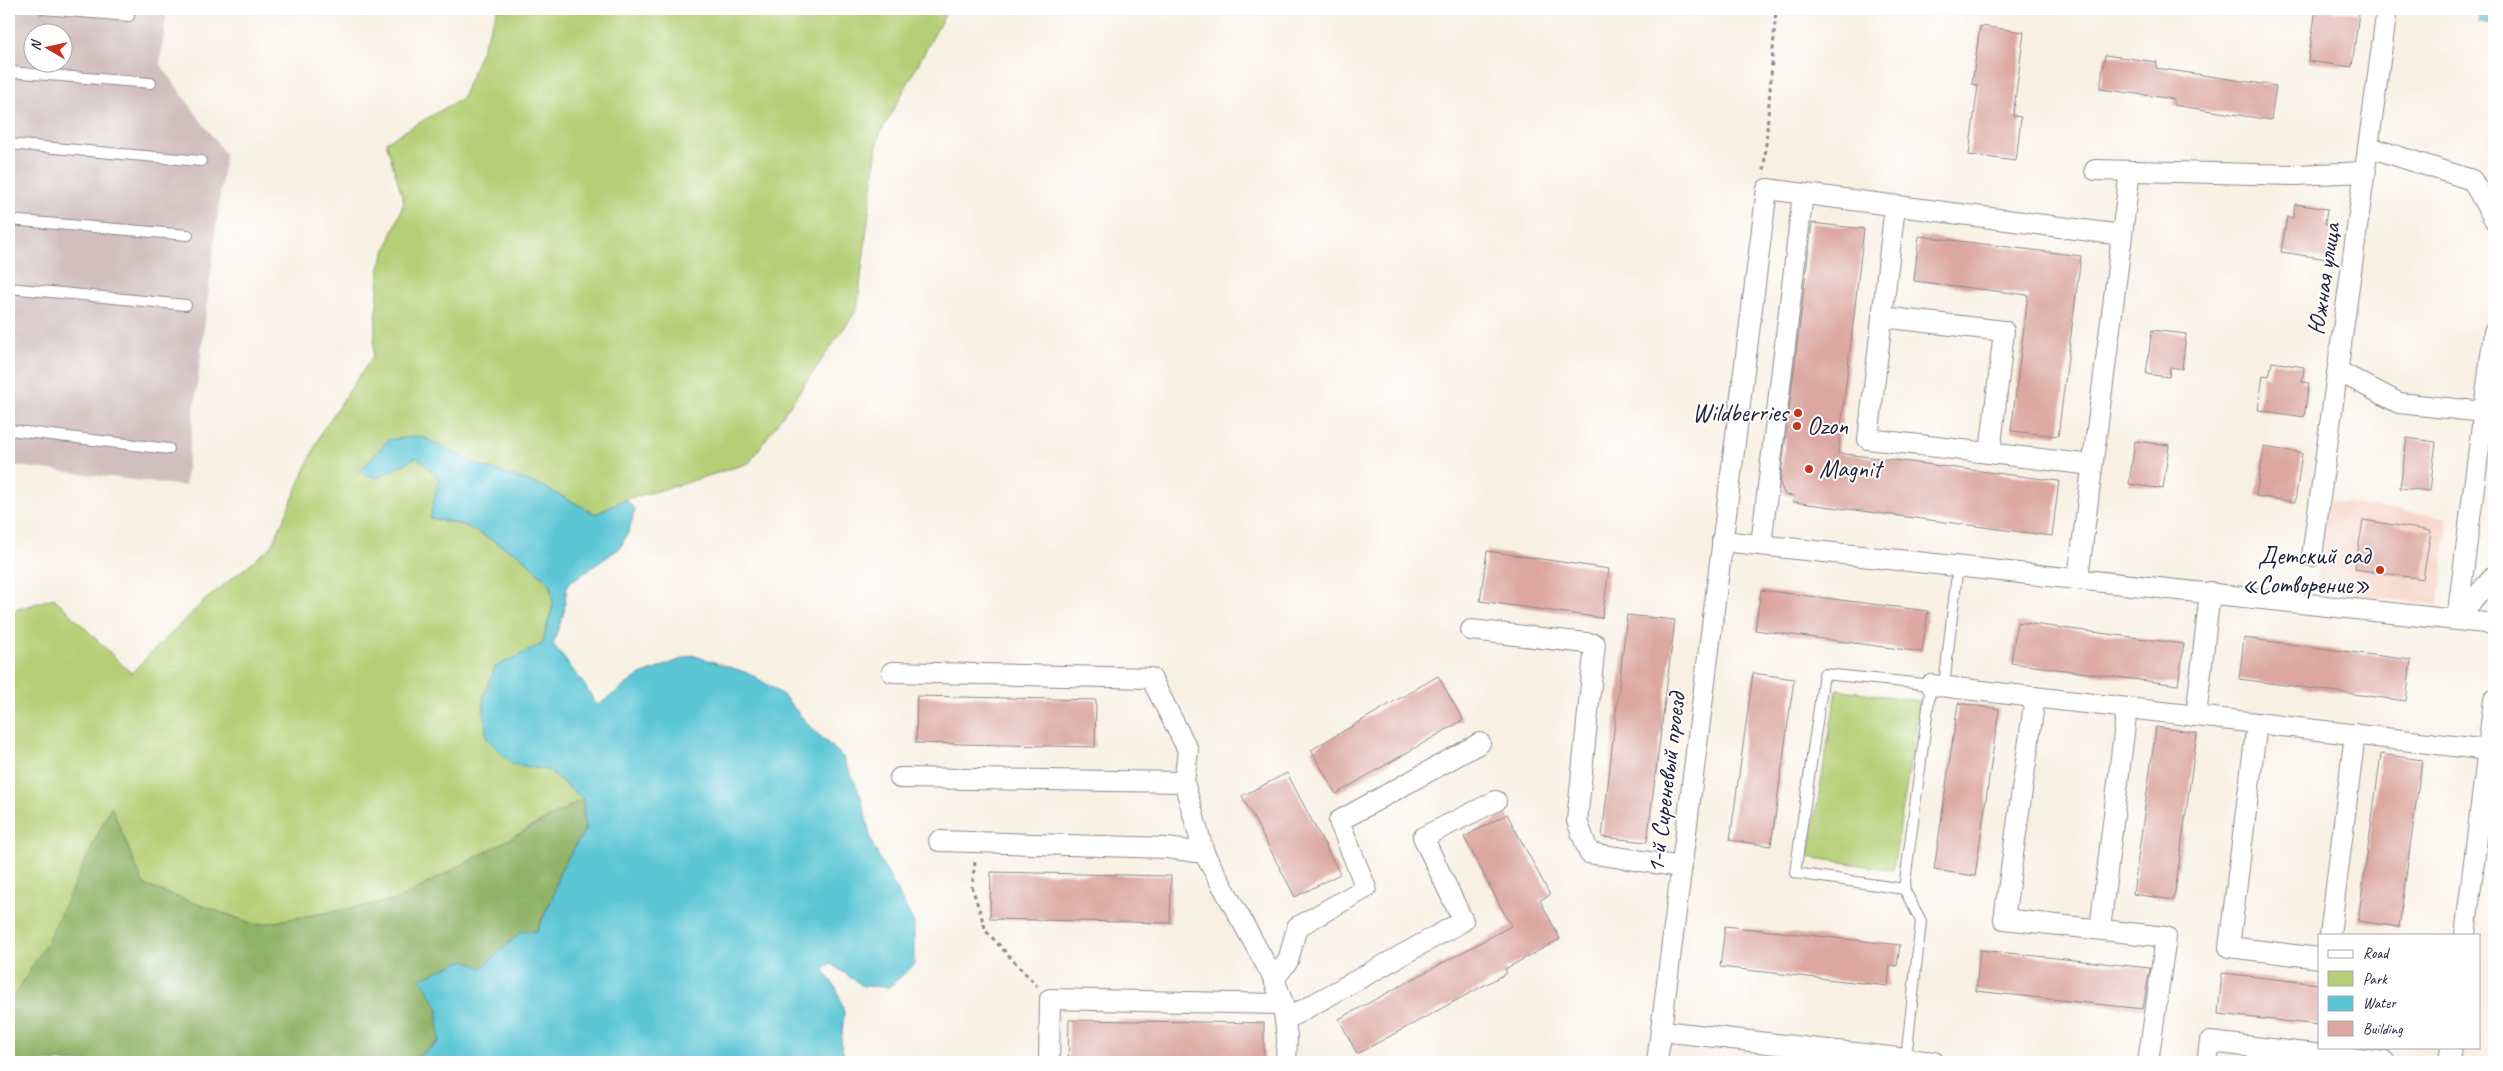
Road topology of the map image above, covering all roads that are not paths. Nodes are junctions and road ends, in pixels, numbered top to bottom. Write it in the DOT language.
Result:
graph roads {
  1 [pos="43,9"];
  2 [pos="2387,9"];
  3 [pos="129,16"];
  4 [pos="9,72"];
  5 [pos="151,83"];
  6 [pos="9,144"];
  7 [pos="2369,147"];
  8 [pos="201,161"];
  9 [pos="2095,170"];
  10 [pos="2130,171"];
  11 [pos="2366,172"];
  12 [pos="1803,194"];
  13 [pos="1895,206"];
  14 [pos="2494,219"];
  15 [pos="9,220"];
  16 [pos="188,235"];
  17 [pos="2122,235"];
  18 [pos="9,288"];
  19 [pos="186,305"];
  20 [pos="1882,316"];
  21 [pos="2494,332"];
  22 [pos="2338,371"];
  23 [pos="2484,412"];
  24 [pos="9,430"];
  25 [pos="169,449"];
  26 [pos="1990,453"];
  27 [pos="2092,465"];
  28 [pos="1722,541"];
  29 [pos="1761,545"];
  30 [pos="2312,556"];
  31 [pos="1958,565"];
  32 [pos="2494,576"];
  33 [pos="2078,578"];
  34 [pos="2210,592"];
  35 [pos="2457,619"];
  36 [pos="2494,624"];
  37 [pos="1471,630"];
  38 [pos="892,672"];
  39 [pos="1931,685"];
  40 [pos="2035,697"];
  41 [pos="2494,700"];
  42 [pos="2126,708"];
  43 [pos="2196,716"];
  44 [pos="2257,723"];
  45 [pos="2355,734"];
  46 [pos="1480,743"];
  47 [pos="2488,750"];
  48 [pos="900,778"];
  49 [pos="1184,782"];
  50 [pos="1496,801"];
  51 [pos="939,841"];
  52 [pos="1204,854"];
  53 [pos="1682,867"];
  54 [pos="1904,888"];
  55 [pos="2100,928"];
  56 [pos="2330,934"];
  57 [pos="2465,934"];
  58 [pos="2318,958"];
  59 [pos="1274,979"];
  60 [pos="1284,1012"];
  61 [pos="1662,1031"];
  62 [pos="2451,1048"];
  63 [pos="1906,1059"];
  64 [pos="1049,1062"];
  65 [pos="1286,1062"];
  66 [pos="1657,1062"];
  67 [pos="1934,1062"];
  68 [pos="2148,1062"];
  69 [pos="2207,1062"];
  70 [pos="2385,1062"];
  71 [pos="2449,1062"];
  1 -- 3 [label="lane"];
  2 -- 7 [label="street, Южная улица"];
  4 -- 5 [label="lane"];
  6 -- 8 [label="lane"];
  7 -- 11 [label="street, Южная улица"];
  7 -- 14 [label="street"];
  9 -- 10 [label="street"];
  10 -- 11 [label="street"];
  10 -- 17 [label="street"];
  11 -- 22 [label="street, Южная улица"];
  12 -- 13 [label="street"];
  12 -- 28 [label="street, 1-й Сиреневый проезд"];
  12 -- 29 [label="street"];
  13 -- 17 [label="street"];
  13 -- 20 [label="street"];
  15 -- 16 [label="lane"];
  17 -- 27 [label="street"];
  18 -- 19 [label="lane"];
  20 -- 26 [label="street"];
  20 -- 26 [label="street"];
  21 -- 23 [label="street"];
  22 -- 23 [label="street"];
  22 -- 30 [label="street, Южная улица"];
  23 -- 35 [label="street"];
  24 -- 25 [label="lane"];
  26 -- 27 [label="street"];
  27 -- 33 [label="street"];
  28 -- 29 [label="street"];
  28 -- 53 [label="street, 1-й Сиреневый проезд"];
  29 -- 31 [label="street"];
  31 -- 33 [label="street"];
  31 -- 39 [label="lane"];
  32 -- 35 [label="street"];
  33 -- 34 [label="street"];
  34 -- 35 [label="street"];
  34 -- 43 [label="street"];
  35 -- 36 [label="street"];
  37 -- 53 [label="street"];
  38 -- 49 [label="street"];
  39 -- 40 [label="street"];
  39 -- 54 [label="lane"];
  39 -- 54 [label="lane"];
  40 -- 42 [label="street"];
  40 -- 55 [label="street"];
  41 -- 47 [label="street"];
  42 -- 43 [label="street"];
  42 -- 55 [label="street"];
  43 -- 44 [label="street"];
  44 -- 45 [label="street"];
  44 -- 58 [label="street"];
  45 -- 47 [label="street"];
  45 -- 56 [label="street"];
  46 -- 59 [label="street"];
  47 -- 57 [label="street"];
  48 -- 49 [label="street"];
  49 -- 52 [label="street"];
  50 -- 60 [label="street"];
  51 -- 52 [label="street"];
  52 -- 59 [label="street"];
  53 -- 61 [label="street, 1-й Сиреневый проезд"];
  54 -- 63 [label="lane"];
  55 -- 68 [label="street"];
  59 -- 60 [label="street"];
  60 -- 64 [label="street"];
  60 -- 65 [label="street"];
  61 -- 63 [label="street"];
  61 -- 66 [label="street, 1-й Сиреневый проезд"];
  62 -- 71 [label="street"];
  63 -- 67 [label="street"];
  69 -- 70 [label="street"];
}
